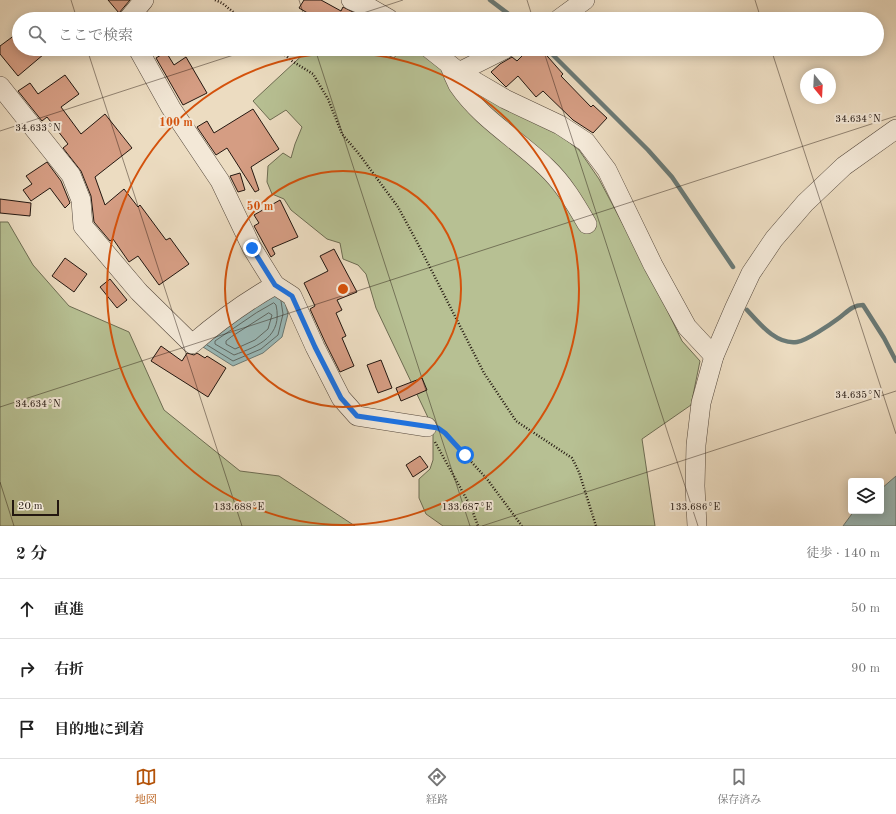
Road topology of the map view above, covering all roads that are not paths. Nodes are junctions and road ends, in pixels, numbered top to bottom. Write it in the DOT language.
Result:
graph roads {
  1 [pos="144,0"];
  2 [pos="351,0"];
  3 [pos="585,0"];
  4 [pos="134,12"];
  5 [pos="377,12"];
  6 [pos="569,12"];
  7 [pos="142,56"];
  8 [pos="439,56"];
  9 [pos="486,56"];
  10 [pos="454,68"];
  11 [pos="4,98"];
  12 [pos="896,129"];
  13 [pos="587,224"];
  14 [pos="275,285"];
  15 [pos="714,356"];
  16 [pos="427,427"];
  17 [pos="697,526"];
  1 -- 4 [label="street"];
  2 -- 5 [label="street"];
  3 -- 6 [label="street"];
  7 -- 14 [label="street"];
  8 -- 10 [label="street"];
  9 -- 10 [label="street"];
  10 -- 13 [label="street"];
  10 -- 15 [label="street"];
  11 -- 14 [label="street"];
  12 -- 15 [label="street"];
  14 -- 16 [label="street"];
  15 -- 17 [label="street"];
}
